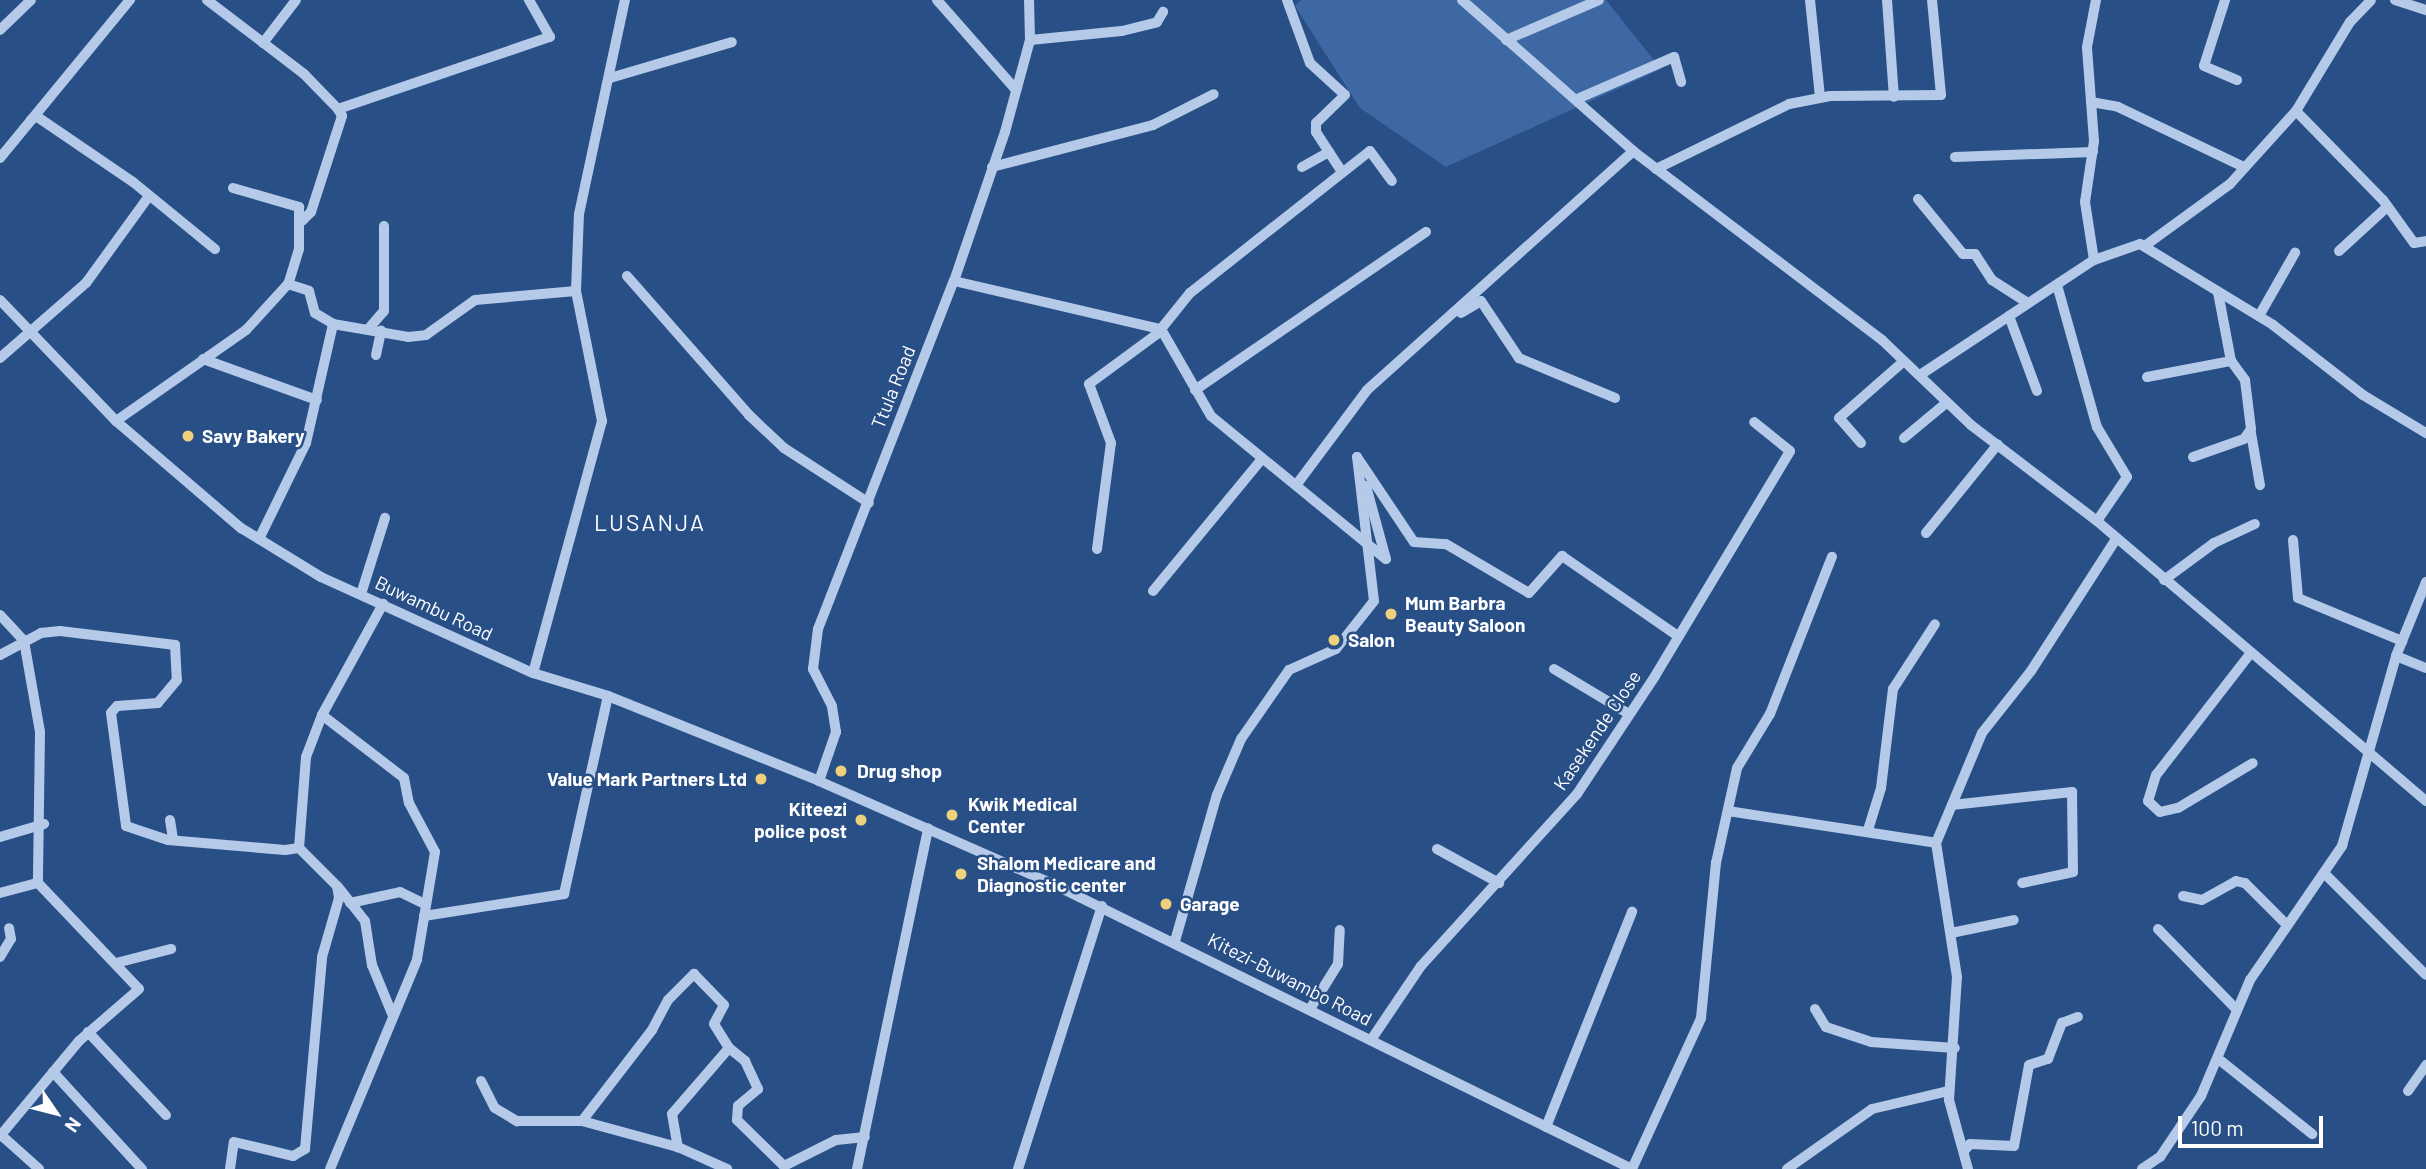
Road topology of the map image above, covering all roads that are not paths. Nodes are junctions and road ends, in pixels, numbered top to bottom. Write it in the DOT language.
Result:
graph roads {
  1 [pos="31,0"];
  2 [pos="130,0"];
  3 [pos="207,0"];
  4 [pos="296,0"];
  5 [pos="529,0"];
  6 [pos="625,0"];
  7 [pos="937,0"];
  8 [pos="1029,0"];
  9 [pos="1287,0"];
  10 [pos="1462,0"];
  11 [pos="1599,0"];
  12 [pos="1810,0"];
  13 [pos="1888,0"];
  14 [pos="1931,0"];
  15 [pos="2096,0"];
  16 [pos="2225,0"];
  17 [pos="2371,0"];
  18 [pos="2395,0"];
  19 [pos="2426,10"];
  20 [pos="1163,12"];
  21 [pos="0,30"];
  22 [pos="1030,40"];
  23 [pos="1506,40"];
  24 [pos="732,42"];
  25 [pos="263,43"];
  26 [pos="610,78"];
  27 [pos="2237,80"];
  28 [pos="1681,82"];
  29 [pos="1016,90"];
  30 [pos="1214,94"];
  31 [pos="1820,97"];
  32 [pos="1894,97"];
  33 [pos="1577,99"];
  34 [pos="2091,102"];
  35 [pos="338,109"];
  36 [pos="2296,111"];
  37 [pos="30,120"];
  38 [pos="1633,150"];
  39 [pos="1329,152"];
  40 [pos="2093,152"];
  41 [pos="1955,157"];
  42 [pos="0,158"];
  43 [pos="992,167"];
  44 [pos="1302,167"];
  45 [pos="2244,167"];
  46 [pos="1656,169"];
  47 [pos="1342,172"];
  48 [pos="1392,181"];
  49 [pos="233,188"];
  50 [pos="149,196"];
  51 [pos="1918,199"];
  52 [pos="2386,208"];
  53 [pos="302,221"];
  54 [pos="384,226"];
  55 [pos="1426,232"];
  56 [pos="2426,241"];
  57 [pos="2146,246"];
  58 [pos="215,249"];
  59 [pos="2339,251"];
  60 [pos="2295,253"];
  61 [pos="2094,260"];
  62 [pos="627,276"];
  63 [pos="954,281"];
  64 [pos="288,284"];
  65 [pos="2057,285"];
  66 [pos="576,292"];
  67 [pos="2218,292"];
  68 [pos="0,300"];
  69 [pos="2028,303"];
  70 [pos="2010,316"];
  71 [pos="2259,316"];
  72 [pos="333,324"];
  73 [pos="1436,327"];
  74 [pos="30,329"];
  75 [pos="376,329"];
  76 [pos="1161,329"];
  77 [pos="376,355"];
  78 [pos="0,358"];
  79 [pos="203,359"];
  80 [pos="1904,361"];
  81 [pos="2231,361"];
  82 [pos="1920,375"];
  83 [pos="2147,377"];
  84 [pos="1195,390"];
  85 [pos="2037,391"];
  86 [pos="1615,398"];
  87 [pos="317,400"];
  88 [pos="1946,402"];
  89 [pos="116,421"];
  90 [pos="1754,422"];
  91 [pos="2251,433"];
  92 [pos="2426,433"];
  93 [pos="1904,438"];
  94 [pos="1861,443"];
  95 [pos="1998,444"];
  96 [pos="1357,457"];
  97 [pos="2193,457"];
  98 [pos="1261,460"];
  99 [pos="1297,484"];
  100 [pos="2260,485"];
  101 [pos="869,503"];
  102 [pos="385,519"];
  103 [pos="2097,521"];
  104 [pos="2256,524"];
  105 [pos="1926,533"];
  106 [pos="259,538"];
  107 [pos="2116,538"];
  108 [pos="2293,540"];
  109 [pos="1097,549"];
  110 [pos="1832,556"];
  111 [pos="2164,580"];
  112 [pos="2426,582"];
  113 [pos="1153,591"];
  114 [pos="361,594"];
  115 [pos="2422,603"];
  116 [pos="383,604"];
  117 [pos="0,615"];
  118 [pos="1935,624"];
  119 [pos="1678,636"];
  120 [pos="24,641"];
  121 [pos="2402,641"];
  122 [pos="2250,654"];
  123 [pos="0,655"];
  124 [pos="2396,656"];
  125 [pos="2426,668"];
  126 [pos="1554,670"];
  127 [pos="533,673"];
  128 [pos="608,696"];
  129 [pos="1629,714"];
  130 [pos="322,715"];
  131 [pos="2368,750"];
  132 [pos="2253,763"];
  133 [pos="819,781"];
  134 [pos="2426,801"];
  135 [pos="1952,805"];
  136 [pos="1728,811"];
  137 [pos="170,820"];
  138 [pos="44,824"];
  139 [pos="928,828"];
  140 [pos="1868,830"];
  141 [pos="0,837"];
  142 [pos="173,840"];
  143 [pos="1936,843"];
  144 [pos="299,848"];
  145 [pos="1437,849"];
  146 [pos="2324,873"];
  147 [pos="38,883"];
  148 [pos="1499,883"];
  149 [pos="2022,883"];
  150 [pos="337,886"];
  151 [pos="0,893"];
  152 [pos="2183,896"];
  153 [pos="350,903"];
  154 [pos="425,904"];
  155 [pos="1102,906"];
  156 [pos="1632,912"];
  157 [pos="424,916"];
  158 [pos="2014,920"];
  159 [pos="2287,925"];
  160 [pos="9,928"];
  161 [pos="2158,929"];
  162 [pos="1340,930"];
  163 [pos="1951,933"];
  164 [pos="1175,941"];
  165 [pos="171,948"];
  166 [pos="0,957"];
  167 [pos="116,963"];
  168 [pos="2426,975"];
  169 [pos="1310,1009"];
  170 [pos="1815,1009"];
  171 [pos="2237,1010"];
  172 [pos="394,1016"];
  173 [pos="2078,1017"];
  174 [pos="88,1032"];
  175 [pos="1371,1040"];
  176 [pos="729,1048"];
  177 [pos="1955,1048"];
  178 [pos="2221,1061"];
  179 [pos="2426,1065"];
  180 [pos="53,1072"];
  181 [pos="481,1082"];
  182 [pos="1948,1091"];
  183 [pos="2408,1091"];
  184 [pos="166,1115"];
  185 [pos="582,1121"];
  186 [pos="1546,1127"];
  187 [pos="2312,1134"];
  188 [pos="0,1135"];
  189 [pos="865,1137"];
  190 [pos="678,1147"];
  191 [pos="1964,1151"];
  192 [pos="39,1169"];
  193 [pos="142,1169"];
  194 [pos="230,1169"];
  195 [pos="330,1169"];
  196 [pos="727,1169"];
  197 [pos="857,1169"];
  198 [pos="1018,1169"];
  199 [pos="1632,1169"];
  200 [pos="1787,1169"];
  201 [pos="1968,1169"];
  202 [pos="2142,1169"];
  1 -- 21 [label="street"];
  2 -- 37 [label="street"];
  3 -- 25 [label="street"];
  4 -- 25 [label="street"];
  5 -- 35 [label="street"];
  6 -- 26 [label="street"];
  7 -- 29 [label="street"];
  8 -- 22 [label="street, Ttula Road"];
  9 -- 39 [label="street"];
  10 -- 23 [label="street"];
  11 -- 23 [label="street"];
  12 -- 31 [label="street"];
  13 -- 32 [label="street"];
  14 -- 32 [label="street"];
  15 -- 34 [label="street"];
  16 -- 27 [label="street"];
  17 -- 36 [label="street"];
  18 -- 19 [label="street"];
  20 -- 22 [label="street"];
  22 -- 29 [label="street, Ttula Road"];
  23 -- 33 [label="street"];
  24 -- 26 [label="street"];
  25 -- 35 [label="street"];
  26 -- 66 [label="street"];
  28 -- 33 [label="street"];
  29 -- 43 [label="street, Ttula Road"];
  30 -- 43 [label="street"];
  31 -- 32 [label="street"];
  31 -- 46 [label="street"];
  33 -- 38 [label="street"];
  34 -- 40 [label="street"];
  34 -- 45 [label="street"];
  35 -- 53 [label="street"];
  36 -- 45 [label="street"];
  36 -- 52 [label="street"];
  37 -- 42 [label="street"];
  37 -- 50 [label="street"];
  38 -- 46 [label="street"];
  38 -- 73 [label="street"];
  39 -- 44 [label="street"];
  39 -- 47 [label="street"];
  40 -- 41 [label="street"];
  40 -- 61 [label="street"];
  43 -- 63 [label="street, Ttula Road"];
  45 -- 57 [label="street"];
  46 -- 80 [label="street"];
  47 -- 48 [label="street"];
  47 -- 76 [label="street"];
  49 -- 53 [label="street"];
  50 -- 58 [label="street"];
  50 -- 74 [label="street"];
  51 -- 69 [label="street"];
  52 -- 56 [label="street"];
  52 -- 59 [label="street"];
  53 -- 64 [label="street"];
  54 -- 75 [label="street"];
  55 -- 84 [label="street"];
  57 -- 61 [label="street"];
  57 -- 67 [label="street"];
  60 -- 71 [label="street"];
  61 -- 65 [label="street"];
  62 -- 101 [label="street"];
  63 -- 76 [label="street"];
  63 -- 101 [label="street, Ttula Road"];
  64 -- 72 [label="street"];
  64 -- 79 [label="street"];
  65 -- 69 [label="street"];
  65 -- 103 [label="street"];
  66 -- 75 [label="street"];
  66 -- 127 [label="street"];
  67 -- 71 [label="street"];
  67 -- 81 [label="street"];
  68 -- 74 [label="street, Buwambu Road"];
  69 -- 70 [label="street"];
  70 -- 82 [label="street"];
  70 -- 85 [label="street"];
  71 -- 92 [label="street"];
  72 -- 75 [label="street"];
  72 -- 87 [label="street"];
  73 -- 86 [label="street"];
  73 -- 99 [label="street"];
  74 -- 78 [label="street"];
  74 -- 89 [label="street, Buwambu Road"];
  75 -- 77 [label="street"];
  76 -- 84 [label="street"];
  76 -- 109 [label="street"];
  79 -- 87 [label="street"];
  79 -- 89 [label="street"];
  80 -- 82 [label="street"];
  80 -- 94 [label="street"];
  81 -- 83 [label="street"];
  81 -- 91 [label="street"];
  82 -- 88 [label="street"];
  84 -- 98 [label="street"];
  87 -- 106 [label="street"];
  88 -- 93 [label="street"];
  88 -- 95 [label="street"];
  89 -- 106 [label="street, Buwambu Road"];
  90 -- 119 [label="street, Kasekende Close"];
  91 -- 97 [label="street"];
  91 -- 100 [label="street"];
  95 -- 103 [label="street"];
  95 -- 105 [label="street"];
  96 -- 99 [label="street"];
  96 -- 119 [label="street"];
  96 -- 164 [label="street"];
  98 -- 99 [label="street"];
  98 -- 113 [label="street"];
  101 -- 133 [label="street, Ttula Road"];
  102 -- 114 [label="street"];
  103 -- 107 [label="street"];
  104 -- 111 [label="street"];
  106 -- 114 [label="street, Buwambu Road"];
  107 -- 111 [label="street"];
  107 -- 135 [label="street"];
  108 -- 121 [label="street"];
  110 -- 136 [label="street"];
  111 -- 122 [label="street"];
  112 -- 115 [label="street"];
  114 -- 116 [label="street, Buwambu Road"];
  115 -- 121 [label="street"];
  116 -- 127 [label="street, Buwambu Road"];
  116 -- 130 [label="street"];
  117 -- 120 [label="street"];
  118 -- 140 [label="street"];
  119 -- 129 [label="street, Kasekende Close"];
  120 -- 123 [label="street"];
  120 -- 138 [label="street"];
  120 -- 142 [label="street"];
  121 -- 124 [label="street"];
  122 -- 131 [label="street"];
  122 -- 132 [label="street"];
  124 -- 125 [label="street"];
  124 -- 131 [label="street"];
  126 -- 129 [label="street"];
  127 -- 128 [label="street, Buwambu Road"];
  128 -- 133 [label="street, Buwambu Road"];
  128 -- 157 [label="street"];
  129 -- 148 [label="street, Kasekende Close"];
  130 -- 144 [label="street"];
  130 -- 154 [label="street"];
  131 -- 134 [label="street"];
  131 -- 146 [label="street"];
  133 -- 139 [label="street, Buwambu Road"];
  135 -- 143 [label="street"];
  135 -- 149 [label="street"];
  136 -- 140 [label="street"];
  136 -- 199 [label="street"];
  137 -- 142 [label="street"];
  138 -- 141 [label="street"];
  138 -- 147 [label="street"];
  139 -- 155 [label="street, Kitezi-Buwambo Road"];
  139 -- 189 [label="street"];
  140 -- 143 [label="street"];
  142 -- 144 [label="street"];
  143 -- 163 [label="street"];
  144 -- 150 [label="street"];
  145 -- 148 [label="street"];
  146 -- 159 [label="street"];
  146 -- 168 [label="street"];
  147 -- 151 [label="street"];
  147 -- 167 [label="street"];
  148 -- 175 [label="street, Kasekende Close"];
  150 -- 153 [label="street"];
  150 -- 194 [label="street"];
  152 -- 159 [label="street"];
  153 -- 154 [label="street"];
  153 -- 172 [label="street"];
  154 -- 157 [label="street"];
  155 -- 164 [label="street, Kitezi-Buwambo Road"];
  155 -- 198 [label="street"];
  156 -- 186 [label="street"];
  157 -- 172 [label="street"];
  158 -- 163 [label="street"];
  159 -- 171 [label="street"];
  160 -- 166 [label="street"];
  161 -- 171 [label="street"];
  162 -- 169 [label="street"];
  163 -- 177 [label="street"];
  164 -- 169 [label="street, Kitezi-Buwambo Road"];
  165 -- 167 [label="street"];
  167 -- 174 [label="street"];
  169 -- 175 [label="street, Kitezi-Buwambo Road"];
  170 -- 177 [label="street"];
  171 -- 178 [label="street"];
  172 -- 195 [label="street"];
  173 -- 191 [label="street"];
  174 -- 180 [label="street"];
  174 -- 184 [label="street"];
  175 -- 186 [label="street, Kitezi-Buwambo Road"];
  176 -- 185 [label="street"];
  176 -- 189 [label="street"];
  176 -- 190 [label="street"];
  177 -- 182 [label="street"];
  178 -- 187 [label="street"];
  178 -- 202 [label="street"];
  179 -- 183 [label="street"];
  180 -- 188 [label="street"];
  180 -- 193 [label="street"];
  181 -- 185 [label="street"];
  182 -- 191 [label="street"];
  182 -- 200 [label="street"];
  185 -- 190 [label="street"];
  186 -- 199 [label="street, Kitezi-Buwambo Road"];
  188 -- 192 [label="street"];
  189 -- 197 [label="street"];
  190 -- 196 [label="street"];
  191 -- 201 [label="street"];
}
